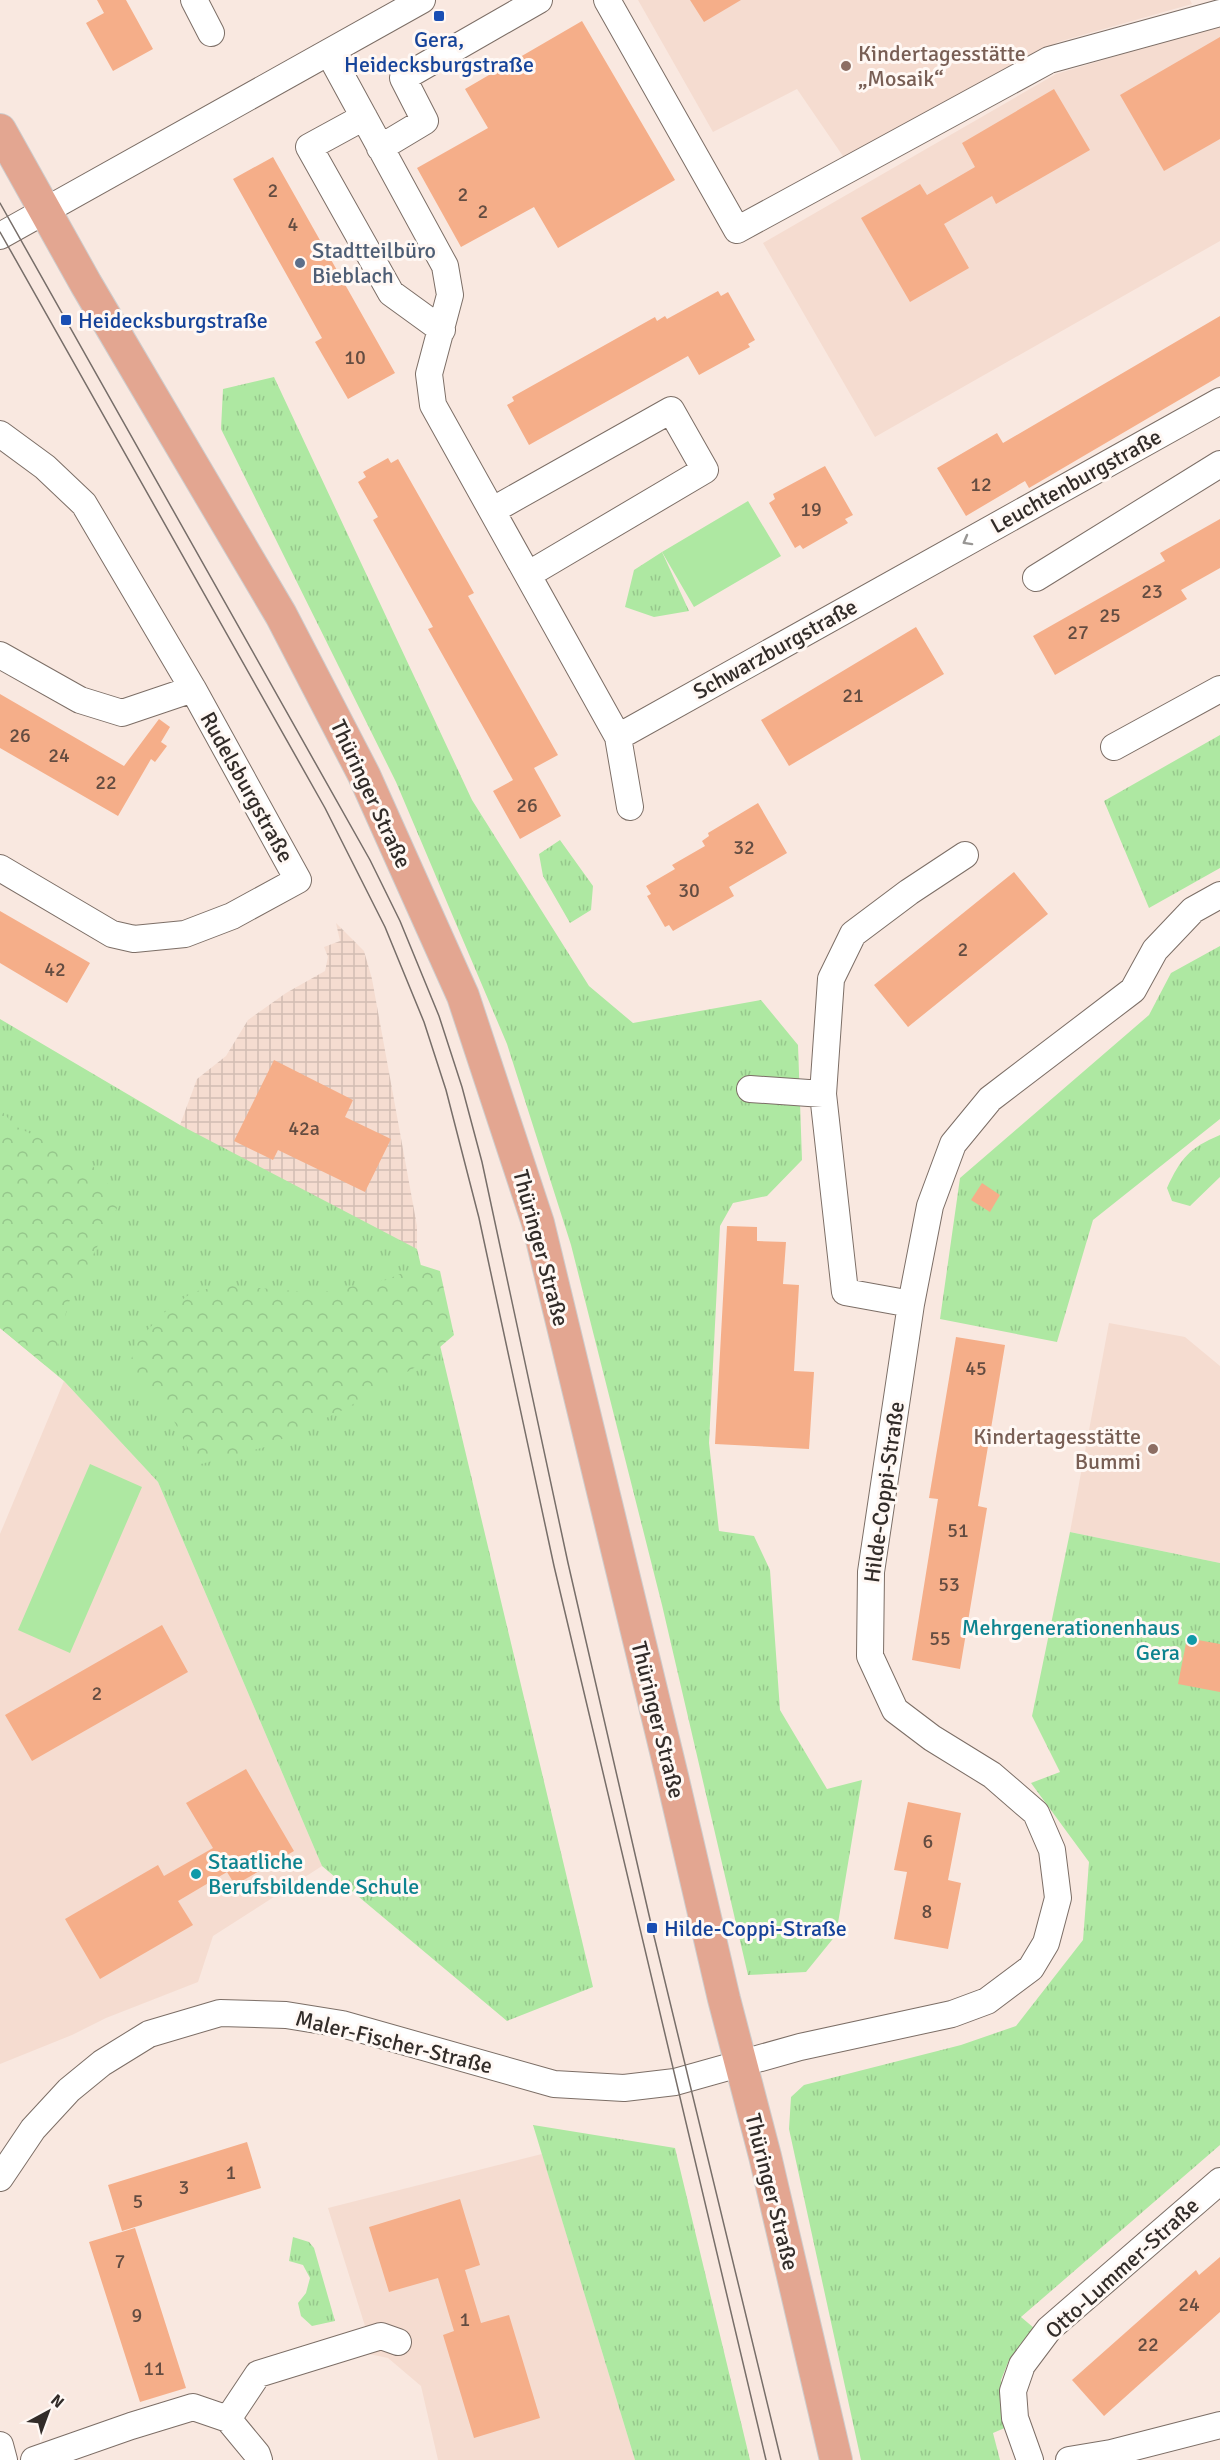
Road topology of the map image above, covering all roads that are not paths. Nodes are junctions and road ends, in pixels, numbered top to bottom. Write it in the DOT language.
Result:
graph roads {
  1 [pos="194,0"];
  2 [pos="422,0"];
  3 [pos="539,0"];
  4 [pos="607,0"];
  5 [pos="1220,13"];
  6 [pos="212,33"];
  7 [pos="329,53"];
  8 [pos="364,117"];
  9 [pos="0,130"];
  10 [pos="380,148"];
  11 [pos="45,211"];
  12 [pos="0,236"];
  13 [pos="442,330"];
  14 [pos="1220,401"];
  15 [pos="0,434"];
  16 [pos="1220,464"];
  17 [pos="493,510"];
  18 [pos="931,561"];
  19 [pos="529,574"];
  20 [pos="1036,578"];
  21 [pos="0,655"];
  22 [pos="193,689"];
  23 [pos="1220,689"];
  24 [pos="618,737"];
  25 [pos="1114,747"];
  26 [pos="630,807"];
  27 [pos="965,855"];
  28 [pos="0,868"];
  29 [pos="1220,895"];
  30 [pos="750,1089"];
  31 [pos="823,1094"];
  32 [pos="910,1304"];
  33 [pos="740,2064"];
  34 [pos="0,2178"];
  35 [pos="1220,2181"];
  36 [pos="398,2342"];
  37 [pos="228,2419"];
  38 [pos="1220,2425"];
  39 [pos="0,2445"];
  40 [pos="76,2453"];
  41 [pos="4,2460"];
  42 [pos="34,2460"];
  43 [pos="260,2460"];
  44 [pos="836,2460"];
  45 [pos="1029,2460"];
  46 [pos="1069,2460"];
  1 -- 6 [label="street"];
  2 -- 7 [label="street"];
  3 -- 10 [label="street"];
  4 -- 5 [label="street"];
  7 -- 8 [label="street"];
  7 -- 11 [label="street"];
  8 -- 10 [label="street"];
  8 -- 13 [label="street"];
  9 -- 11 [label="main road, Thüringer Straße"];
  10 -- 13 [label="street"];
  11 -- 12 [label="street"];
  11 -- 33 [label="main road, Thüringer Straße"];
  13 -- 17 [label="street"];
  14 -- 18 [label="street, Leuchtenburgstraße, one-way"];
  15 -- 22 [label="street, Rudelsburgstraße"];
  16 -- 20 [label="street"];
  17 -- 19 [label="street"];
  17 -- 19 [label="street"];
  18 -- 24 [label="street, Schwarzburgstraße"];
  19 -- 24 [label="street"];
  21 -- 22 [label="street, Rudelsburgstraße"];
  22 -- 28 [label="street, Rudelsburgstraße"];
  23 -- 25 [label="street"];
  24 -- 26 [label="street"];
  27 -- 31 [label="street"];
  29 -- 32 [label="street, Hilde-Coppi-Straße"];
  30 -- 31 [label="street"];
  31 -- 32 [label="street"];
  32 -- 33 [label="street, Hilde-Coppi-Straße"];
  33 -- 34 [label="street, Maler-Fischer-Straße"];
  33 -- 44 [label="main road, Thüringer Straße"];
  35 -- 45 [label="street, Otto-Lummer-Straße"];
  36 -- 37 [label="street"];
  37 -- 40 [label="street"];
  37 -- 43 [label="street"];
  38 -- 46 [label="street"];
  39 -- 41 [label="street"];
  40 -- 42 [label="street"];
}
